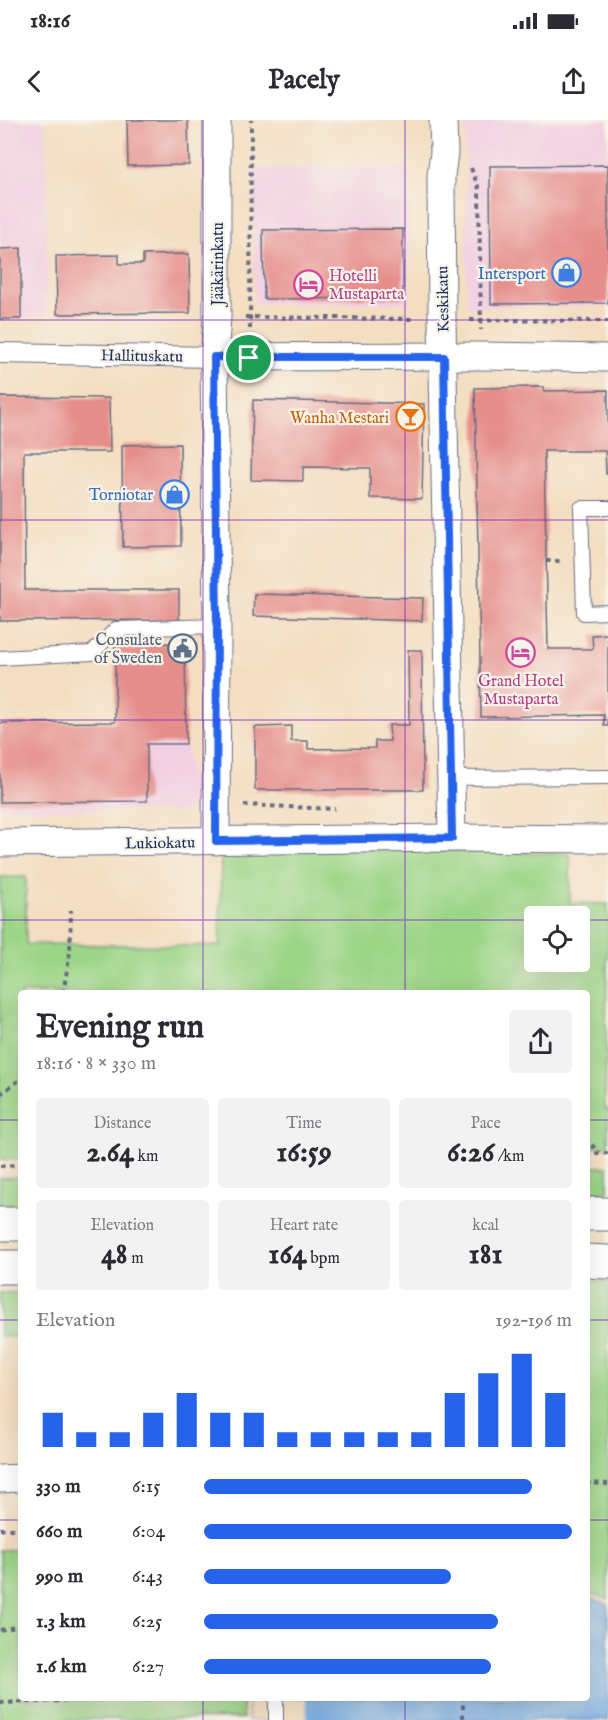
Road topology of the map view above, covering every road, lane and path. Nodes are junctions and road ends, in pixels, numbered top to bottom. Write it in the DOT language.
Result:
graph roads {
  1 [pos="217,120"];
  2 [pos="251,120"];
  3 [pos="443,120"];
  4 [pos="0,353"];
  5 [pos="214,357"];
  6 [pos="444,357"];
  7 [pos="249,358"];
  8 [pos="608,358"];
  9 [pos="608,508"];
  10 [pos="608,612"];
  11 [pos="217,626"];
  12 [pos="0,658"];
  13 [pos="608,777"];
  14 [pos="450,778"];
  15 [pos="452,838"];
  16 [pos="608,839"];
  17 [pos="216,841"];
  18 [pos="0,843"];
  19 [pos="71,910"];
  20 [pos="64,990"];
  21 [pos="18,1081"];
  22 [pos="0,1094"];
  23 [pos="590,1143"];
  24 [pos="608,1153"];
  25 [pos="590,1154"];
  26 [pos="599,1154"];
  27 [pos="18,1165"];
  28 [pos="0,1166"];
  29 [pos="590,1214"];
  30 [pos="608,1214"];
  31 [pos="0,1224"];
  32 [pos="18,1224"];
  33 [pos="590,1261"];
  34 [pos="608,1262"];
  35 [pos="0,1267"];
  36 [pos="18,1267"];
  37 [pos="18,1478"];
  38 [pos="0,1479"];
  39 [pos="590,1483"];
  40 [pos="608,1484"];
  41 [pos="0,1529"];
  42 [pos="18,1529"];
  43 [pos="590,1574"];
  44 [pos="593,1575"];
  45 [pos="18,1627"];
  46 [pos="0,1630"];
  47 [pos="60,1701"];
  48 [pos="276,1701"];
  49 [pos="463,1701"];
  50 [pos="0,1703"];
  51 [pos="462,1718"];
  52 [pos="276,1720"];
  1 -- 5 [label="street, Jääkärinkatu"];
  2 -- 7 [label="path"];
  3 -- 6 [label="street, Keskikatu"];
  4 -- 5 [label="street, Hallituskatu"];
  5 -- 7 [label="street, Hallituskatu"];
  5 -- 11 [label="street, Jääkärinkatu"];
  6 -- 7 [label="street, Hallituskatu"];
  6 -- 8 [label="street, Hallituskatu"];
  6 -- 14 [label="street, Keskikatu"];
  9 -- 10 [label="lane"];
  11 -- 12 [label="lane"];
  11 -- 17 [label="street, Jääkärinkatu"];
  13 -- 14 [label="lane"];
  14 -- 15 [label="street, Keskikatu"];
  15 -- 16 [label="street, Lukiokatu"];
  15 -- 17 [label="street, Lukiokatu"];
  17 -- 18 [label="street, Lukiokatu"];
  19 -- 20 [label="path"];
  21 -- 22 [label="path"];
  23 -- 26 [label="path"];
  24 -- 26 [label="path"];
  25 -- 26 [label="path"];
  27 -- 28 [label="path"];
  29 -- 30 [label="highway"];
  31 -- 32 [label="highway"];
  33 -- 34 [label="highway"];
  35 -- 36 [label="highway"];
  37 -- 38 [label="street"];
  39 -- 40 [label="path"];
  41 -- 42 [label="path"];
  43 -- 44 [label="path"];
  45 -- 46 [label="path"];
  47 -- 50 [label="path"];
  48 -- 52 [label="lane"];
  49 -- 51 [label="path"];
}
